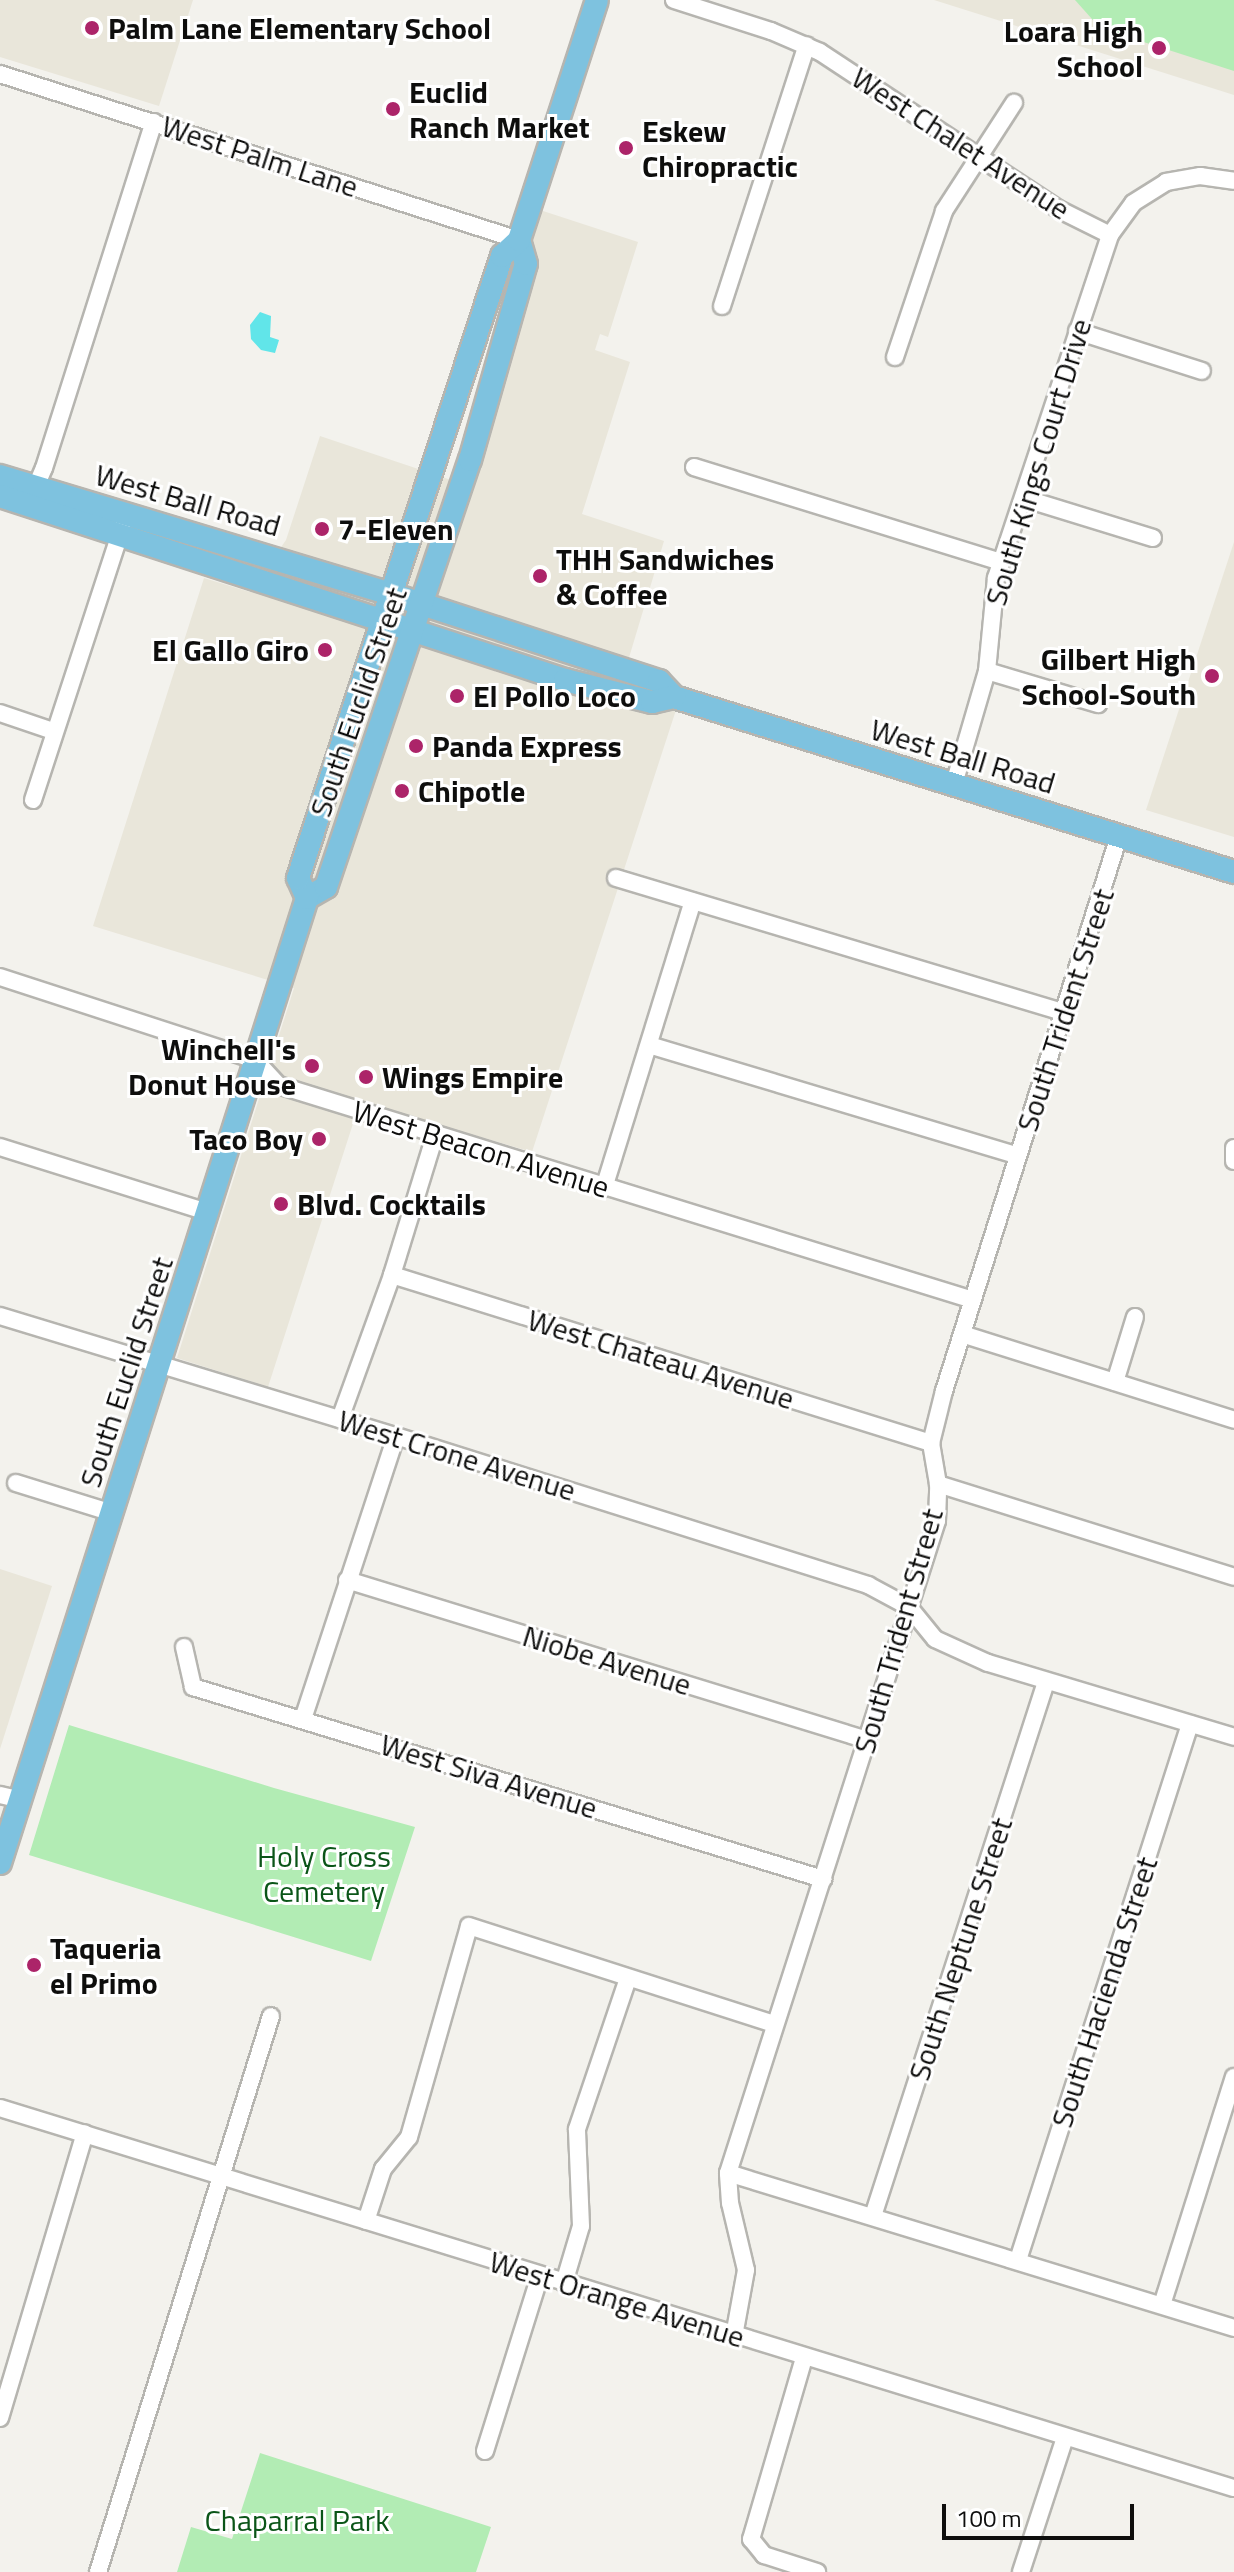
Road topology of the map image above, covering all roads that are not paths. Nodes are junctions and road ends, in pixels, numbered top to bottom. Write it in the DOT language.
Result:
graph roads {
  1 [pos="597,0"];
  2 [pos="674,0"];
  3 [pos="807,45"];
  4 [pos="0,74"];
  5 [pos="1014,103"];
  6 [pos="154,122"];
  7 [pos="978,155"];
  8 [pos="1234,181"];
  9 [pos="1110,235"];
  10 [pos="519,240"];
  11 [pos="722,306"];
  12 [pos="1077,331"];
  13 [pos="895,357"];
  14 [pos="1202,371"];
  15 [pos="694,467"];
  16 [pos="0,476"];
  17 [pos="0,496"];
  18 [pos="32,496"];
  19 [pos="1023,498"];
  20 [pos="123,525"];
  21 [pos="1153,538"];
  22 [pos="1001,562"];
  23 [pos="391,594"];
  24 [pos="423,604"];
  25 [pos="382,622"];
  26 [pos="414,632"];
  27 [pos="987,671"];
  28 [pos="674,697"];
  29 [pos="1098,704"];
  30 [pos="0,713"];
  31 [pos="53,731"];
  32 [pos="954,784"];
  33 [pos="33,800"];
  34 [pos="1119,836"];
  35 [pos="1234,872"];
  36 [pos="616,878"];
  37 [pos="307,898"];
  38 [pos="693,901"];
  39 [pos="0,977"];
  40 [pos="1065,1013"];
  41 [pos="649,1045"];
  42 [pos="255,1060"];
  43 [pos="435,1135"];
  44 [pos="0,1147"];
  45 [pos="1234,1148"];
  46 [pos="1018,1156"];
  47 [pos="1234,1161"];
  48 [pos="604,1188"];
  49 [pos="208,1212"];
  50 [pos="392,1275"];
  51 [pos="973,1300"];
  52 [pos="0,1316"];
  53 [pos="1135,1317"];
  54 [pos="962,1334"];
  55 [pos="160,1364"];
  56 [pos="1115,1382"];
  57 [pos="340,1419"];
  58 [pos="1234,1420"];
  59 [pos="396,1436"];
  60 [pos="931,1443"];
  61 [pos="16,1483"];
  62 [pos="938,1484"];
  63 [pos="113,1513"];
  64 [pos="1234,1577"];
  65 [pos="347,1580"];
  66 [pos="909,1607"];
  67 [pos="184,1647"];
  68 [pos="1046,1682"];
  69 [pos="303,1719"];
  70 [pos="1190,1724"];
  71 [pos="1234,1737"];
  72 [pos="867,1740"];
  73 [pos="10,1798"];
  74 [pos="0,1863"];
  75 [pos="823,1879"];
  76 [pos="628,1978"];
  77 [pos="271,2016"];
  78 [pos="775,2024"];
  79 [pos="1234,2077"];
  80 [pos="0,2108"];
  81 [pos="85,2133"];
  82 [pos="728,2173"];
  83 [pos="223,2176"];
  84 [pos="873,2216"];
  85 [pos="366,2221"];
  86 [pos="1018,2260"];
  87 [pos="540,2275"];
  88 [pos="564,2283"];
  89 [pos="1162,2305"];
  90 [pos="1234,2328"];
  91 [pos="734,2336"];
  92 [pos="804,2358"];
  93 [pos="0,2418"];
  94 [pos="1065,2437"];
  95 [pos="485,2451"];
  96 [pos="1234,2488"];
  97 [pos="98,2572"];
  98 [pos="817,2572"];
  99 [pos="1021,2572"];
  1 -- 10 [label="main road, South Euclid Street"];
  2 -- 3 [label="street, West Chalet Avenue"];
  3 -- 7 [label="street, West Chalet Avenue"];
  3 -- 11 [label="street"];
  4 -- 6 [label="street, West Palm Lane"];
  5 -- 7 [label="street"];
  6 -- 10 [label="street, West Palm Lane"];
  6 -- 18 [label="street"];
  7 -- 9 [label="street, West Chalet Avenue"];
  7 -- 13 [label="street"];
  8 -- 9 [label="street"];
  9 -- 12 [label="street, South Kings Court Drive"];
  10 -- 23 [label="main road, South Euclid Street"];
  10 -- 24 [label="main road, South Euclid Street"];
  12 -- 14 [label="street"];
  12 -- 19 [label="street, South Kings Court Drive"];
  15 -- 22 [label="street"];
  16 -- 18 [label="main road, West Ball Road"];
  17 -- 18 [label="main road, West Ball Road"];
  18 -- 20 [label="main road, West Ball Road"];
  19 -- 21 [label="street"];
  19 -- 22 [label="street, South Kings Court Drive"];
  20 -- 23 [label="main road, West Ball Road"];
  20 -- 25 [label="main road, West Ball Road"];
  20 -- 31 [label="street"];
  22 -- 27 [label="street, South Kings Court Drive"];
  23 -- 24 [label="main road, West Ball Road"];
  23 -- 25 [label="main road, South Euclid Street"];
  24 -- 26 [label="main road, South Euclid Street"];
  24 -- 28 [label="main road, West Ball Road"];
  25 -- 26 [label="main road, West Ball Road"];
  25 -- 37 [label="main road, South Euclid Street"];
  26 -- 28 [label="main road, West Ball Road"];
  26 -- 37 [label="main road, South Euclid Street"];
  27 -- 29 [label="street"];
  27 -- 32 [label="street, South Kings Court Drive"];
  28 -- 32 [label="main road, West Ball Road"];
  30 -- 31 [label="street"];
  31 -- 33 [label="street"];
  32 -- 34 [label="main road, West Ball Road"];
  34 -- 35 [label="main road, West Ball Road"];
  34 -- 40 [label="street, South Trident Street"];
  36 -- 38 [label="street"];
  37 -- 42 [label="main road, South Euclid Street"];
  38 -- 40 [label="street"];
  38 -- 41 [label="street"];
  39 -- 42 [label="street, West Beacon Avenue"];
  40 -- 46 [label="street, South Trident Street"];
  41 -- 46 [label="street"];
  41 -- 48 [label="street"];
  42 -- 43 [label="street, West Beacon Avenue"];
  42 -- 49 [label="main road, South Euclid Street"];
  43 -- 48 [label="street, West Beacon Avenue"];
  43 -- 50 [label="street"];
  44 -- 49 [label="street"];
  45 -- 47 [label="street"];
  46 -- 51 [label="street, South Trident Street"];
  48 -- 51 [label="street, West Beacon Avenue"];
  49 -- 55 [label="main road, South Euclid Street"];
  50 -- 57 [label="street"];
  50 -- 60 [label="street, West Chateau Avenue"];
  51 -- 54 [label="street, South Trident Street"];
  52 -- 55 [label="street, West Crone Avenue"];
  53 -- 56 [label="street"];
  54 -- 56 [label="street"];
  54 -- 60 [label="street, South Trident Street"];
  55 -- 57 [label="street, West Crone Avenue"];
  55 -- 63 [label="main road, South Euclid Street"];
  56 -- 58 [label="street"];
  57 -- 59 [label="street, West Crone Avenue"];
  59 -- 65 [label="street"];
  59 -- 66 [label="street, West Crone Avenue"];
  60 -- 62 [label="street, South Trident Street"];
  61 -- 63 [label="street"];
  62 -- 64 [label="street"];
  62 -- 66 [label="street, South Trident Street"];
  63 -- 73 [label="main road, South Euclid Street"];
  65 -- 69 [label="street"];
  65 -- 72 [label="street, Niobe Avenue"];
  66 -- 68 [label="street"];
  66 -- 72 [label="street, South Trident Street"];
  67 -- 69 [label="street, West Siva Avenue"];
  68 -- 70 [label="street"];
  68 -- 84 [label="street, South Neptune Street"];
  69 -- 75 [label="street, West Siva Avenue"];
  70 -- 71 [label="street"];
  70 -- 86 [label="street, South Hacienda Street"];
  72 -- 75 [label="street, South Trident Street"];
  73 -- 74 [label="main road, South Euclid Street"];
  75 -- 78 [label="street, South Trident Street"];
  76 -- 78 [label="street"];
  76 -- 85 [label="street"];
  76 -- 88 [label="street"];
  77 -- 83 [label="street"];
  78 -- 82 [label="street, South Trident Street"];
  79 -- 89 [label="street"];
  80 -- 81 [label="street, West Orange Avenue"];
  81 -- 83 [label="street, West Orange Avenue"];
  81 -- 93 [label="street"];
  82 -- 84 [label="street"];
  82 -- 91 [label="street, South Trident Street"];
  83 -- 85 [label="street, West Orange Avenue"];
  83 -- 97 [label="street"];
  84 -- 86 [label="street"];
  85 -- 87 [label="street, West Orange Avenue"];
  86 -- 89 [label="street"];
  87 -- 88 [label="street, West Orange Avenue"];
  87 -- 95 [label="street"];
  88 -- 91 [label="street, West Orange Avenue"];
  89 -- 90 [label="street"];
  91 -- 92 [label="street, West Orange Avenue"];
  92 -- 94 [label="street, West Orange Avenue"];
  92 -- 98 [label="street"];
  94 -- 96 [label="street, West Orange Avenue"];
  94 -- 99 [label="street"];
}
